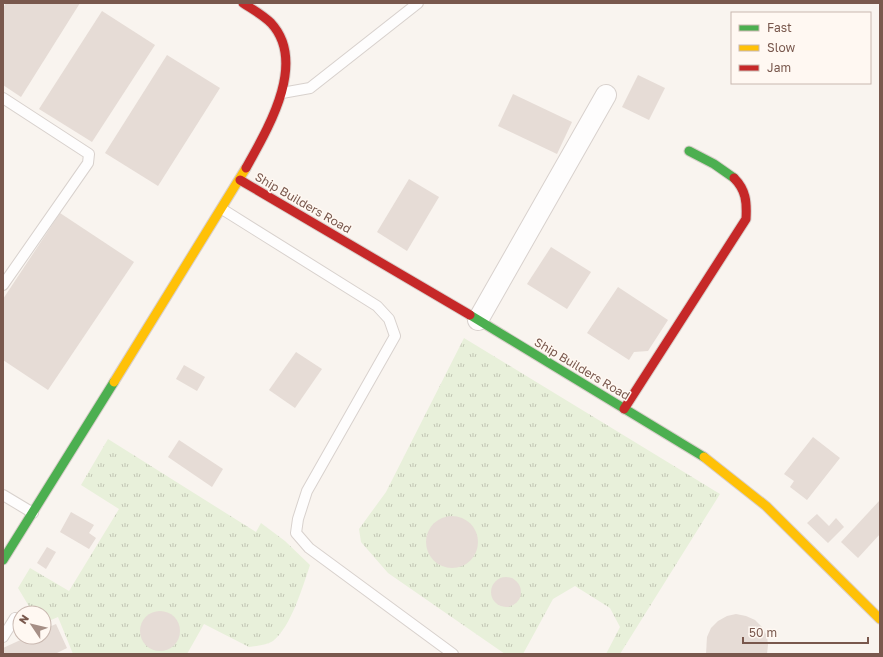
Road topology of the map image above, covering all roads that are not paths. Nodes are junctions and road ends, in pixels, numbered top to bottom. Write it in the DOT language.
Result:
graph roads {
  1 [pos="243,3"];
  2 [pos="418,3"];
  3 [pos="282,94"];
  4 [pos="606,95"];
  5 [pos="3,98"];
  6 [pos="689,151"];
  7 [pos="240,180"];
  8 [pos="222,209"];
  9 [pos="3,285"];
  10 [pos="478,320"];
  11 [pos="624,409"];
  12 [pos="3,495"];
  13 [pos="33,513"];
  14 [pos="3,560"];
  15 [pos="880,619"];
  16 [pos="12,623"];
  17 [pos="3,637"];
  18 [pos="453,654"];
  1 -- 3 [label="street"];
  2 -- 3 [label="lane"];
  3 -- 7 [label="street"];
  4 -- 10 [label="street"];
  5 -- 9 [label="lane"];
  6 -- 11 [label="street"];
  7 -- 8 [label="street"];
  7 -- 10 [label="street, Ship Builders Road"];
  8 -- 13 [label="street"];
  8 -- 18 [label="lane"];
  10 -- 11 [label="street, Ship Builders Road"];
  11 -- 15 [label="street, Ship Builders Road"];
  12 -- 13 [label="lane"];
  13 -- 14 [label="street"];
  16 -- 17 [label="lane"];
}
